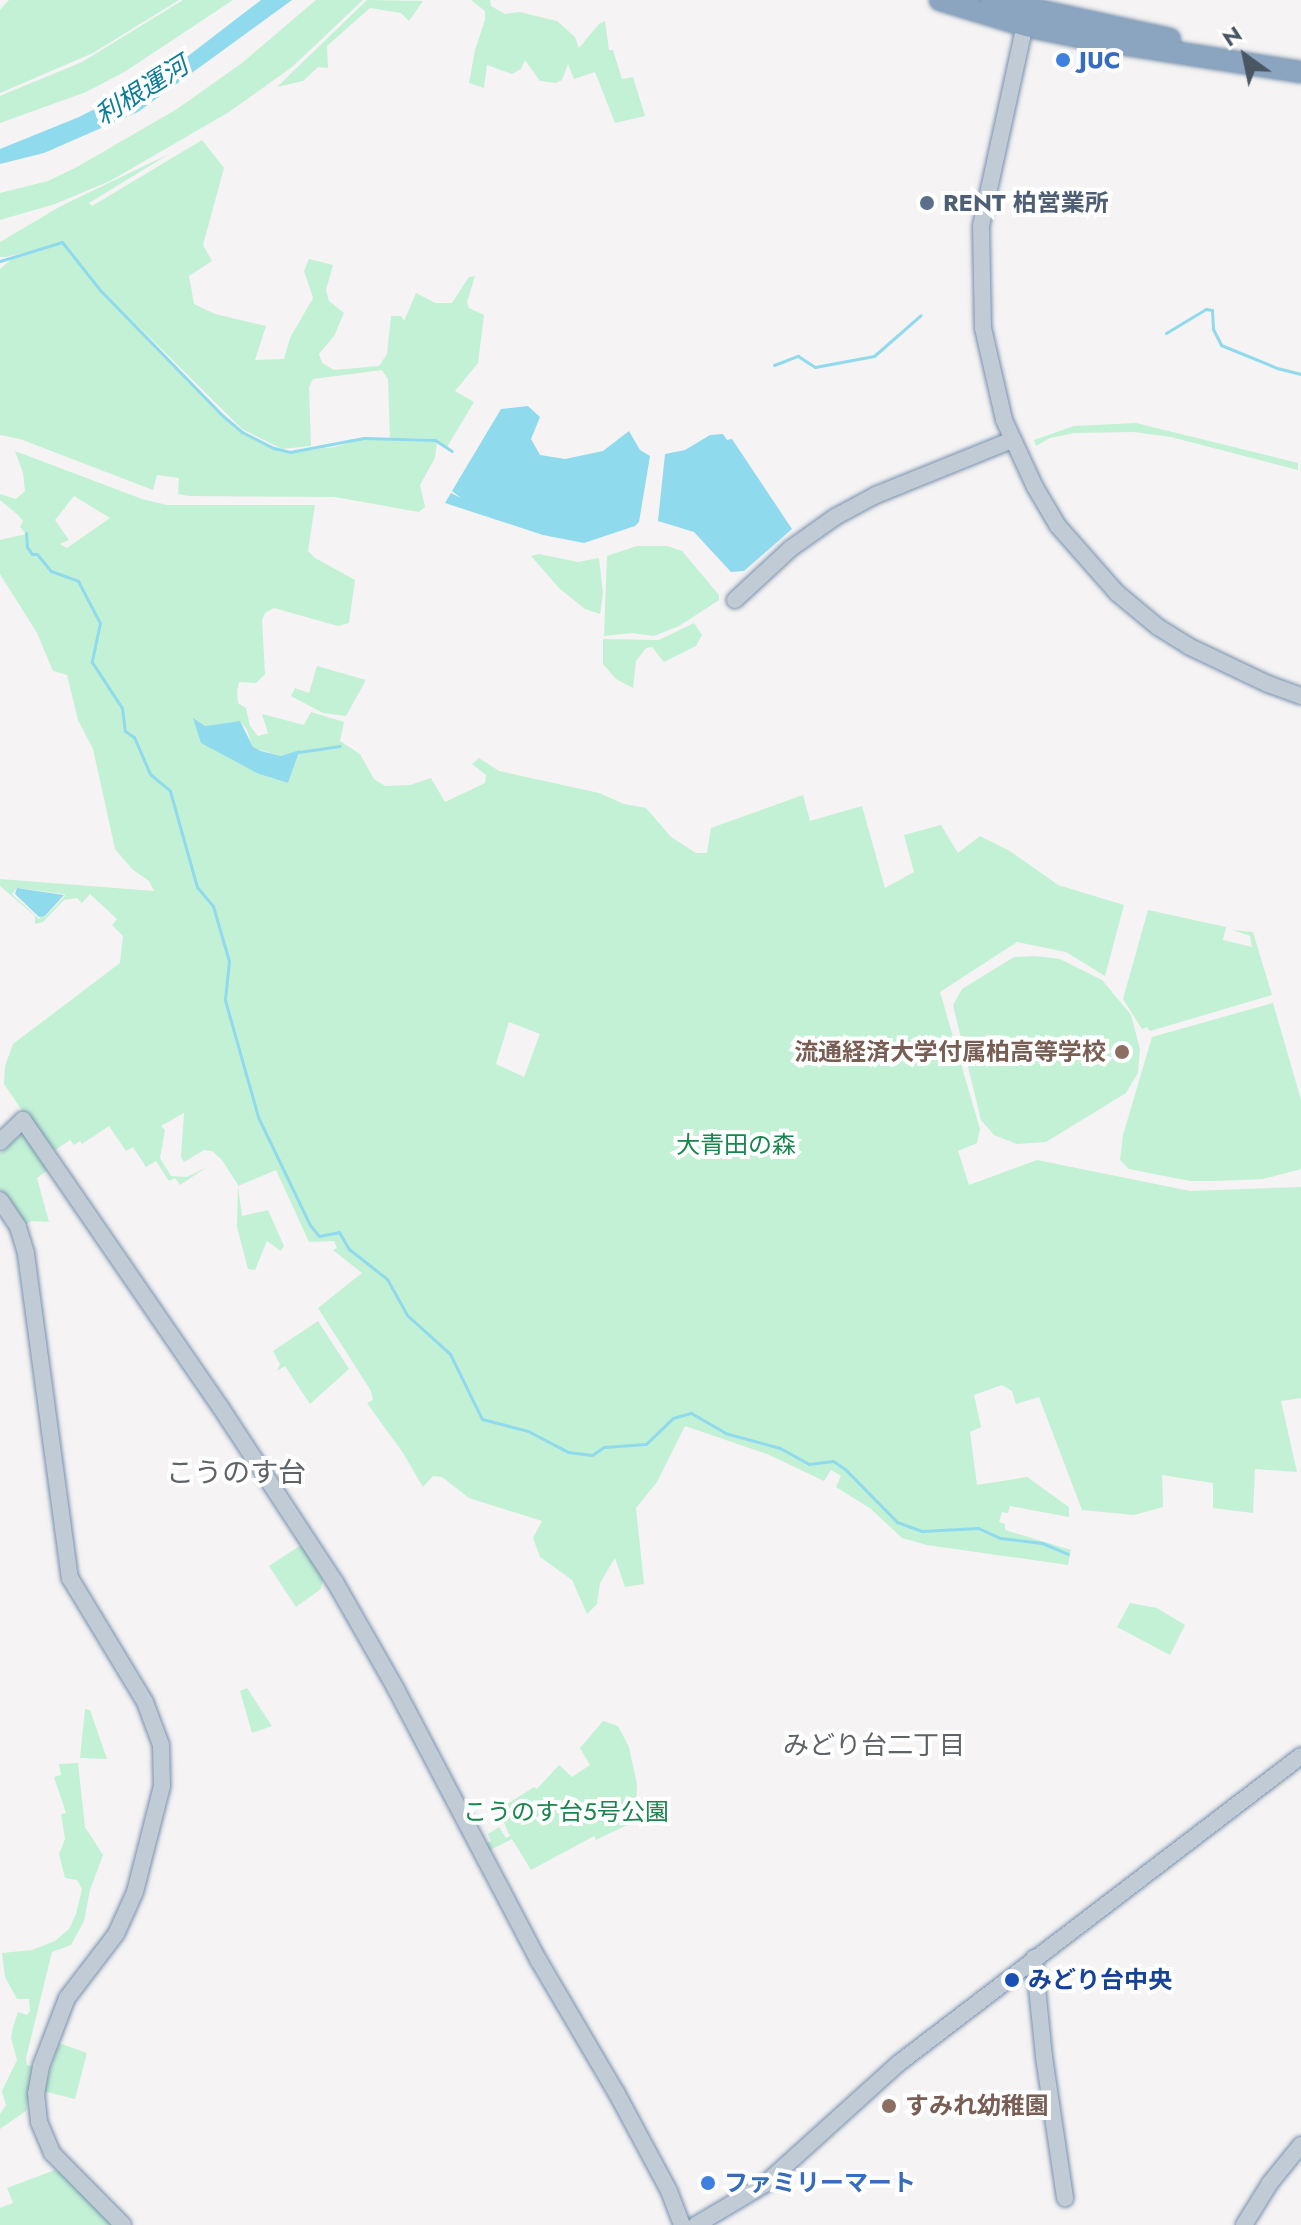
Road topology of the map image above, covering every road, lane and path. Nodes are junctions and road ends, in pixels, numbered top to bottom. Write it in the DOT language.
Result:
graph roads {
  1 [pos="940,0"];
  2 [pos="991,0"];
  3 [pos="1027,17"];
  4 [pos="1301,60"];
  5 [pos="1301,72"];
  6 [pos="1012,440"];
  7 [pos="735,600"];
  8 [pos="1301,696"];
  9 [pos="0,1142"];
  10 [pos="0,1200"];
  11 [pos="1301,1756"];
  12 [pos="1034,1958"];
  13 [pos="1301,2145"];
  14 [pos="1065,2198"];
  15 [pos="123,2225"];
  16 [pos="682,2225"];
  17 [pos="696,2225"];
  18 [pos="1244,2225"];
  1 -- 3 [label="highway"];
  2 -- 3 [label="highway"];
  3 -- 4 [label="highway"];
  3 -- 5 [label="highway"];
  3 -- 6 [label="street"];
  6 -- 7 [label="street"];
  6 -- 8 [label="street"];
  9 -- 16 [label="street"];
  10 -- 15 [label="street"];
  11 -- 12 [label="street"];
  12 -- 14 [label="street"];
  12 -- 17 [label="street"];
  13 -- 18 [label="street"];
}
